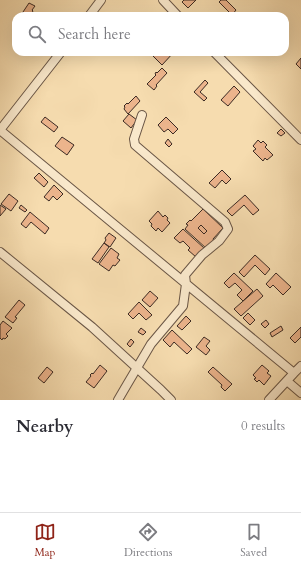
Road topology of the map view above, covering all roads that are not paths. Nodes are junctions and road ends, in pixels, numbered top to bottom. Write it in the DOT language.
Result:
graph roads {
  1 [pos="101,0"];
  2 [pos="163,0"];
  3 [pos="92,12"];
  4 [pos="174,12"];
  5 [pos="58,56"];
  6 [pos="218,56"];
  7 [pos="142,115"];
  8 [pos="0,130"];
  9 [pos="301,140"];
  10 [pos="0,252"];
  11 [pos="186,284"];
  12 [pos="301,366"];
  13 [pos="137,368"];
  14 [pos="294,373"];
  15 [pos="287,381"];
  16 [pos="301,393"];
  17 [pos="118,400"];
  18 [pos="171,400"];
  19 [pos="269,400"];
  1 -- 3 [label="street"];
  2 -- 4 [label="street"];
  5 -- 8 [label="street"];
  6 -- 9 [label="street"];
  7 -- 11 [label="street"];
  8 -- 11 [label="street"];
  10 -- 13 [label="street"];
  11 -- 13 [label="street"];
  11 -- 14 [label="street"];
  12 -- 14 [label="street"];
  13 -- 17 [label="street"];
  13 -- 18 [label="street"];
  14 -- 15 [label="street"];
  15 -- 16 [label="street"];
  15 -- 19 [label="street"];
}
